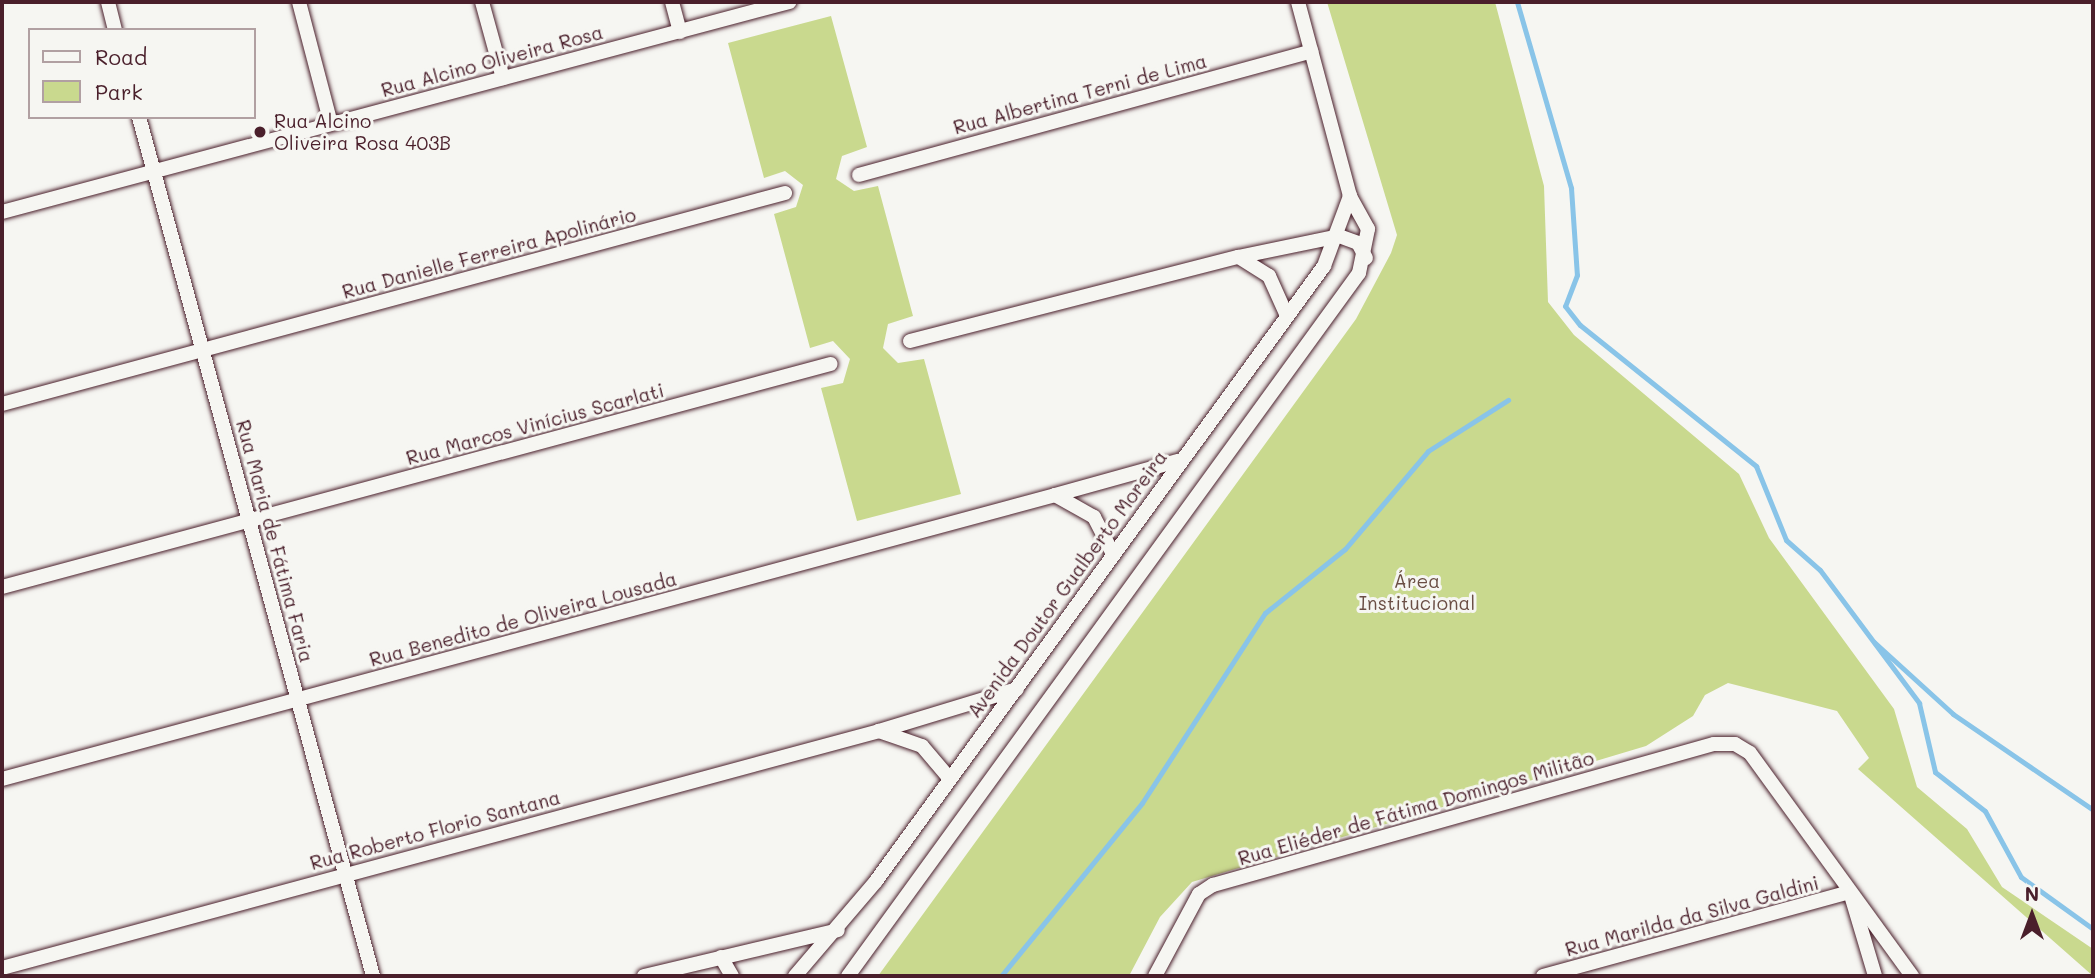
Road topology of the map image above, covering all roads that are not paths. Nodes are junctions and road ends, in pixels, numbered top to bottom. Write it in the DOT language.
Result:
graph roads {
  1 [pos="108,2"];
  2 [pos="299,2"];
  3 [pos="482,2"];
  4 [pos="672,2"];
  5 [pos="789,2"];
  6 [pos="1298,2"];
  7 [pos="115,28"];
  8 [pos="680,32"];
  9 [pos="1311,51"];
  10 [pos="503,78"];
  11 [pos="140,119"];
  12 [pos="331,124"];
  13 [pos="153,172"];
  14 [pos="859,175"];
  15 [pos="785,193"];
  16 [pos="1350,196"];
  17 [pos="2,212"];
  18 [pos="1345,215"];
  19 [pos="1365,218"];
  20 [pos="1339,236"];
  21 [pos="1238,257"];
  22 [pos="1366,258"];
  23 [pos="1287,316"];
  24 [pos="910,341"];
  25 [pos="203,351"];
  26 [pos="830,364"];
  27 [pos="2,404"];
  28 [pos="1178,461"];
  29 [pos="1055,495"];
  30 [pos="250,520"];
  31 [pos="1113,554"];
  32 [pos="2,587"];
  33 [pos="1017,689"];
  34 [pos="298,699"];
  35 [pos="879,731"];
  36 [pos="2,779"];
  37 [pos="950,779"];
  38 [pos="345,875"];
  39 [pos="1850,892"];
  40 [pos="838,930"];
  41 [pos="721,957"];
  42 [pos="2,968"];
  43 [pos="672,973"];
  44 [pos="373,976"];
  45 [pos="644,976"];
  46 [pos="732,976"];
  47 [pos="795,976"];
  48 [pos="848,976"];
  49 [pos="1155,976"];
  50 [pos="1543,976"];
  51 [pos="1875,976"];
  52 [pos="1912,976"];
  1 -- 7 [label="street"];
  2 -- 12 [label="street"];
  3 -- 10 [label="street"];
  4 -- 8 [label="street"];
  5 -- 8 [label="street, Rua Alcino Oliveira Rosa"];
  6 -- 9 [label="street"];
  8 -- 10 [label="street, Rua Alcino Oliveira Rosa"];
  9 -- 14 [label="street, Rua Albertina Terni de Lima"];
  9 -- 16 [label="street"];
  10 -- 12 [label="street, Rua Alcino Oliveira Rosa"];
  11 -- 13 [label="street, Rua Maria de Fátima Faria"];
  12 -- 13 [label="street, Rua Alcino Oliveira Rosa"];
  13 -- 17 [label="street, Rua Alcino Oliveira Rosa"];
  13 -- 25 [label="street, Rua Maria de Fátima Faria"];
  15 -- 25 [label="street, Rua Danielle Ferreira Apolinário"];
  16 -- 18 [label="street, Avenida Doutor Gualberto Moreira"];
  16 -- 19 [label="street"];
  18 -- 19 [label="street"];
  18 -- 20 [label="street, Avenida Doutor Gualberto Moreira"];
  19 -- 22 [label="street"];
  20 -- 21 [label="street"];
  20 -- 22 [label="street"];
  20 -- 23 [label="street, Avenida Doutor Gualberto Moreira"];
  21 -- 23 [label="street"];
  21 -- 24 [label="street"];
  22 -- 48 [label="street"];
  23 -- 28 [label="street, Avenida Doutor Gualberto Moreira"];
  25 -- 27 [label="street, Rua Danielle Ferreira Apolinário"];
  25 -- 30 [label="street, Rua Maria de Fátima Faria"];
  26 -- 30 [label="street, Rua Marcos Vinícius Scarlati"];
  28 -- 29 [label="street, Rua Benedito de Oliveira Lousada"];
  28 -- 31 [label="street, Avenida Doutor Gualberto Moreira"];
  29 -- 31 [label="street"];
  29 -- 34 [label="street, Rua Benedito de Oliveira Lousada"];
  30 -- 32 [label="street, Rua Marcos Vinícius Scarlati"];
  30 -- 34 [label="street, Rua Maria de Fátima Faria"];
  31 -- 33 [label="street, Avenida Doutor Gualberto Moreira"];
  33 -- 35 [label="street, Rua Roberto Florio Santana"];
  33 -- 37 [label="street, Avenida Doutor Gualberto Moreira"];
  34 -- 36 [label="street, Rua Benedito de Oliveira Lousada"];
  34 -- 38 [label="street, Rua Maria de Fátima Faria"];
  35 -- 37 [label="street"];
  35 -- 38 [label="street, Rua Roberto Florio Santana"];
  37 -- 40 [label="street, Avenida Doutor Gualberto Moreira"];
  38 -- 42 [label="street, Rua Roberto Florio Santana"];
  38 -- 44 [label="street, Rua Maria de Fátima Faria"];
  39 -- 49 [label="street, Rua Eliéder de Fátima Domingos Militão"];
  39 -- 50 [label="street, Rua Marilda da Silva Galdini"];
  39 -- 51 [label="street"];
  39 -- 52 [label="street"];
  40 -- 41 [label="street"];
  40 -- 47 [label="street, Avenida Doutor Gualberto Moreira"];
  41 -- 43 [label="street"];
  41 -- 46 [label="street"];
  43 -- 45 [label="street"];
}
